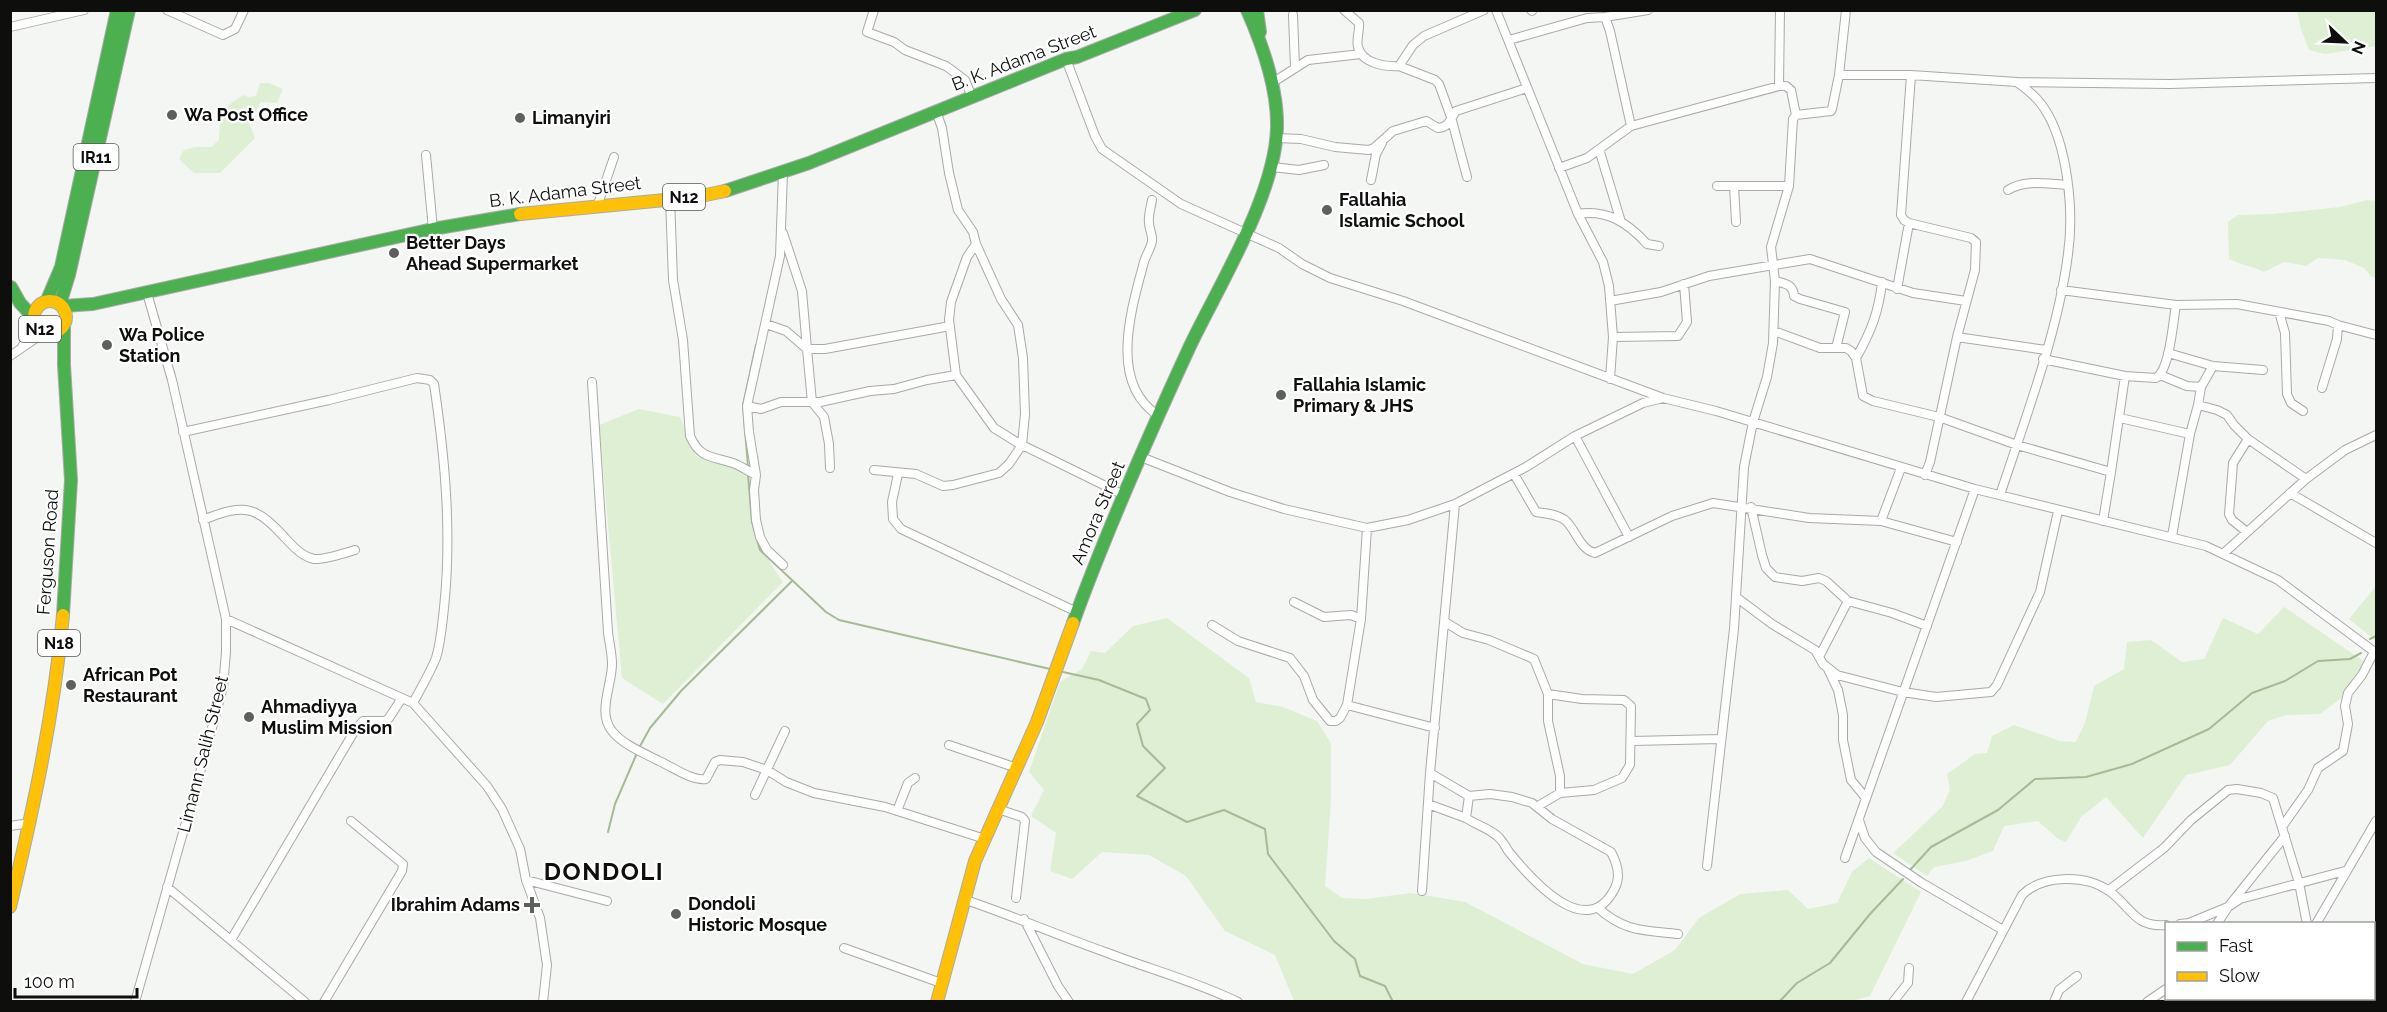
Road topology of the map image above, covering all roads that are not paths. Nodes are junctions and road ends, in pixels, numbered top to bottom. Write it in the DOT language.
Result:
graph roads {
  1 [pos="84,10"];
  2 [pos="117,10"];
  3 [pos="129,10"];
  4 [pos="167,10"];
  5 [pos="244,10"];
  6 [pos="874,10"];
  7 [pos="1195,10"];
  8 [pos="1247,10"];
  9 [pos="1257,10"];
  10 [pos="1344,10"];
  11 [pos="1484,10"];
  12 [pos="1496,10"];
  13 [pos="1648,10"];
  14 [pos="1780,10"];
  15 [pos="1846,10"];
  16 [pos="1293,15"];
  17 [pos="1599,15"];
  18 [pos="10,27"];
  19 [pos="1509,40"];
  20 [pos="1261,42"];
  21 [pos="1361,54"];
  22 [pos="1066,59"];
  23 [pos="1399,66"];
  24 [pos="1295,68"];
  25 [pos="1839,75"];
  26 [pos="1911,75"];
  27 [pos="2376,78"];
  28 [pos="2018,82"];
  29 [pos="1272,83"];
  30 [pos="1779,86"];
  31 [pos="1527,88"];
  32 [pos="972,97"];
  33 [pos="936,111"];
  34 [pos="1796,115"];
  35 [pos="1451,117"];
  36 [pos="1632,126"];
  37 [pos="1276,138"];
  38 [pos="1384,140"];
  39 [pos="1599,149"];
  40 [pos="426,155"];
  41 [pos="614,157"];
  42 [pos="1324,165"];
  43 [pos="1272,167"];
  44 [pos="1558,168"];
  45 [pos="783,172"];
  46 [pos="1467,177"];
  47 [pos="1371,180"];
  48 [pos="2067,185"];
  49 [pos="1717,186"];
  50 [pos="1734,186"];
  51 [pos="1789,186"];
  52 [pos="2008,190"];
  53 [pos="670,198"];
  54 [pos="1152,200"];
  55 [pos="598,204"];
  56 [pos="1578,214"];
  57 [pos="1621,222"];
  58 [pos="1736,222"];
  59 [pos="1909,223"];
  60 [pos="433,229"];
  61 [pos="782,231"];
  62 [pos="1245,234"];
  63 [pos="976,244"];
  64 [pos="1659,246"];
  65 [pos="1773,266"];
  66 [pos="1775,281"];
  67 [pos="1882,282"];
  68 [pos="1684,284"];
  69 [pos="11,287"];
  70 [pos="1897,289"];
  71 [pos="2061,290"];
  72 [pos="147,293"];
  73 [pos="1610,301"];
  74 [pos="1966,301"];
  75 [pos="42,303"];
  76 [pos="2176,305"];
  77 [pos="63,312"];
  78 [pos="2279,312"];
  79 [pos="34,321"];
  80 [pos="766,324"];
  81 [pos="2338,325"];
  82 [pos="950,326"];
  83 [pos="1774,332"];
  84 [pos="47,333"];
  85 [pos="2376,335"];
  86 [pos="1613,337"];
  87 [pos="1957,337"];
  88 [pos="22,348"];
  89 [pos="1836,348"];
  90 [pos="807,349"];
  91 [pos="2168,353"];
  92 [pos="2045,354"];
  93 [pos="10,356"];
  94 [pos="1856,357"];
  95 [pos="2213,366"];
  96 [pos="2263,370"];
  97 [pos="64,375"];
  98 [pos="956,375"];
  99 [pos="2160,375"];
  100 [pos="2125,376"];
  101 [pos="1610,379"];
  102 [pos="592,382"];
  103 [pos="2201,387"];
  104 [pos="2322,388"];
  105 [pos="1663,398"];
  106 [pos="812,402"];
  107 [pos="2198,405"];
  108 [pos="747,406"];
  109 [pos="2303,411"];
  110 [pos="1159,416"];
  111 [pos="1939,417"];
  112 [pos="2120,418"];
  113 [pos="1753,422"];
  114 [pos="183,432"];
  115 [pos="2190,434"];
  116 [pos="2376,435"];
  117 [pos="1575,436"];
  118 [pos="2248,439"];
  119 [pos="1022,445"];
  120 [pos="2017,445"];
  121 [pos="1141,457"];
  122 [pos="830,468"];
  123 [pos="1901,468"];
  124 [pos="874,470"];
  125 [pos="751,472"];
  126 [pos="2111,472"];
  127 [pos="898,474"];
  128 [pos="1514,474"];
  129 [pos="1925,475"];
  130 [pos="2306,478"];
  131 [pos="1975,489"];
  132 [pos="2290,493"];
  133 [pos="1124,495"];
  134 [pos="2000,495"];
  135 [pos="1455,504"];
  136 [pos="1746,507"];
  137 [pos="2058,511"];
  138 [pos="203,520"];
  139 [pos="1881,521"];
  140 [pos="2103,521"];
  141 [pos="1367,528"];
  142 [pos="2247,532"];
  143 [pos="2172,536"];
  144 [pos="1629,537"];
  145 [pos="1957,542"];
  146 [pos="2376,543"];
  147 [pos="355,550"];
  148 [pos="2224,553"];
  149 [pos="783,565"];
  150 [pos="1736,597"];
  151 [pos="1848,601"];
  152 [pos="1294,602"];
  153 [pos="1077,612"];
  154 [pos="226,619"];
  155 [pos="1361,619"];
  156 [pos="1445,622"];
  157 [pos="1212,625"];
  158 [pos="1927,626"];
  159 [pos="2375,653"];
  160 [pos="1819,657"];
  161 [pos="1827,668"];
  162 [pos="1903,692"];
  163 [pos="1548,694"];
  164 [pos="402,698"];
  165 [pos="413,703"];
  166 [pos="1347,705"];
  167 [pos="1435,728"];
  168 [pos="785,731"];
  169 [pos="1720,739"];
  170 [pos="1632,741"];
  171 [pos="950,745"];
  172 [pos="1017,768"];
  173 [pos="767,770"];
  174 [pos="1430,773"];
  175 [pos="915,778"];
  176 [pos="1560,793"];
  177 [pos="755,795"];
  178 [pos="1469,796"];
  179 [pos="1866,798"];
  180 [pos="1428,804"];
  181 [pos="1539,806"];
  182 [pos="998,809"];
  183 [pos="897,810"];
  184 [pos="1466,818"];
  185 [pos="1859,820"];
  186 [pos="351,821"];
  187 [pos="2376,821"];
  188 [pos="30,823"];
  189 [pos="10,826"];
  190 [pos="2284,831"];
  191 [pos="985,839"];
  192 [pos="1845,858"];
  193 [pos="1707,866"];
  194 [pos="2345,871"];
  195 [pos="526,880"];
  196 [pos="2299,883"];
  197 [pos="167,887"];
  198 [pos="2109,890"];
  199 [pos="1422,891"];
  200 [pos="963,898"];
  201 [pos="1016,898"];
  202 [pos="607,901"];
  203 [pos="10,907"];
  204 [pos="2228,907"];
  205 [pos="1598,908"];
  206 [pos="1024,919"];
  207 [pos="2190,922"];
  208 [pos="2218,922"];
  209 [pos="2307,922"];
  210 [pos="2317,922"];
  211 [pos="2165,925"];
  212 [pos="2003,930"];
  213 [pos="1678,934"];
  214 [pos="231,940"];
  215 [pos="844,948"];
  216 [pos="1909,968"];
  217 [pos="2077,976"];
  218 [pos="941,983"];
  219 [pos="2165,990"];
  220 [pos="135,1002"];
  221 [pos="305,1002"];
  222 [pos="324,1002"];
  223 [pos="543,1002"];
  224 [pos="937,1002"];
  225 [pos="1069,1002"];
  226 [pos="1238,1002"];
  227 [pos="1893,1002"];
  228 [pos="1966,1002"];
  229 [pos="2054,1002"];
  230 [pos="2147,1002"];
  1 -- 18 [label="street"];
  2 -- 75 [label="main road, IR11"];
  3 -- 77 [label="main road, IR11"];
  4 -- 5 [label="street"];
  6 -- 32 [label="street"];
  7 -- 22 [label="main road, B. K. Adama Street / N12"];
  8 -- 20 [label="main road, Amora Street"];
  9 -- 20 [label="main road, Amora Street"];
  10 -- 21 [label="street"];
  11 -- 23 [label="street"];
  12 -- 19 [label="street"];
  13 -- 17 [label="street"];
  14 -- 30 [label="street"];
  15 -- 25 [label="street"];
  16 -- 24 [label="street"];
  17 -- 19 [label="street"];
  17 -- 36 [label="street"];
  19 -- 31 [label="street"];
  20 -- 29 [label="main road, Amora Street"];
  21 -- 23 [label="street"];
  21 -- 24 [label="street"];
  22 -- 32 [label="main road, B. K. Adama Street / N12"];
  22 -- 62 [label="street"];
  23 -- 35 [label="street"];
  24 -- 29 [label="street"];
  25 -- 26 [label="street"];
  25 -- 34 [label="street"];
  26 -- 28 [label="street"];
  26 -- 59 [label="street"];
  27 -- 28 [label="street"];
  28 -- 48 [label="street"];
  29 -- 37 [label="main road, Amora Street"];
  30 -- 34 [label="street"];
  30 -- 36 [label="street"];
  31 -- 35 [label="street"];
  31 -- 44 [label="street"];
  32 -- 33 [label="main road, B. K. Adama Street / N12"];
  33 -- 45 [label="main road, B. K. Adama Street / N12"];
  33 -- 63 [label="street"];
  34 -- 51 [label="street"];
  35 -- 38 [label="street"];
  35 -- 46 [label="street"];
  36 -- 39 [label="street"];
  37 -- 38 [label="street"];
  37 -- 43 [label="main road, Amora Street"];
  38 -- 47 [label="street"];
  39 -- 44 [label="street"];
  39 -- 57 [label="street"];
  40 -- 60 [label="street"];
  41 -- 55 [label="street"];
  42 -- 43 [label="street"];
  43 -- 62 [label="main road, Amora Street"];
  44 -- 56 [label="street"];
  45 -- 53 [label="main road, B. K. Adama Street / N12"];
  45 -- 61 [label="street"];
  48 -- 52 [label="street"];
  48 -- 71 [label="street"];
  49 -- 50 [label="street"];
  50 -- 51 [label="street"];
  50 -- 58 [label="street"];
  51 -- 65 [label="street"];
  53 -- 55 [label="main road, B. K. Adama Street / N12"];
  53 -- 125 [label="street"];
  54 -- 110 [label="street"];
  55 -- 60 [label="main road, B. K. Adama Street / N12"];
  56 -- 57 [label="street"];
  56 -- 73 [label="street"];
  57 -- 64 [label="street"];
  59 -- 70 [label="street"];
  59 -- 74 [label="street"];
  60 -- 72 [label="main road, B. K. Adama Street / N12"];
  61 -- 80 [label="street"];
  61 -- 90 [label="street"];
  62 -- 101 [label="street"];
  62 -- 110 [label="main road, Amora Street"];
  63 -- 82 [label="street"];
  63 -- 119 [label="street"];
  65 -- 66 [label="street"];
  65 -- 67 [label="street"];
  65 -- 68 [label="street"];
  66 -- 83 [label="street"];
  66 -- 89 [label="street"];
  67 -- 70 [label="street"];
  67 -- 94 [label="street"];
  68 -- 73 [label="street"];
  68 -- 86 [label="street"];
  69 -- 75 [label="main road, N12"];
  69 -- 79 [label="main road, N12"];
  70 -- 74 [label="street"];
  71 -- 76 [label="street"];
  71 -- 92 [label="street"];
  72 -- 77 [label="main road, B. K. Adama Street / N12"];
  72 -- 114 [label="street, Limann Salih Street"];
  73 -- 86 [label="street"];
  74 -- 87 [label="street"];
  75 -- 77 [label="main road, N12"];
  75 -- 79 [label="main road, N12"];
  76 -- 78 [label="street"];
  76 -- 91 [label="street"];
  77 -- 84 [label="main road, N12"];
  77 -- 97 [label="main road, Ferguson Road / N18"];
  78 -- 81 [label="street"];
  78 -- 109 [label="street"];
  79 -- 84 [label="main road, N12"];
  79 -- 88 [label="street"];
  80 -- 90 [label="street"];
  80 -- 108 [label="street"];
  81 -- 85 [label="street"];
  81 -- 104 [label="street"];
  82 -- 90 [label="street"];
  82 -- 98 [label="street"];
  83 -- 89 [label="street"];
  83 -- 113 [label="street"];
  84 -- 88 [label="street"];
  84 -- 97 [label="main road, Ferguson Road / N18"];
  86 -- 101 [label="street"];
  87 -- 92 [label="street"];
  87 -- 111 [label="street"];
  88 -- 93 [label="street"];
  89 -- 94 [label="street"];
  90 -- 106 [label="street"];
  91 -- 95 [label="street"];
  91 -- 99 [label="street"];
  92 -- 100 [label="street"];
  92 -- 120 [label="street"];
  94 -- 111 [label="street"];
  95 -- 96 [label="street"];
  95 -- 103 [label="street"];
  97 -- 188 [label="main road, Ferguson Road / N18"];
  98 -- 106 [label="street"];
  98 -- 119 [label="street"];
  99 -- 100 [label="street"];
  99 -- 103 [label="street"];
  100 -- 112 [label="street"];
  101 -- 105 [label="street"];
  102 -- 173 [label="street"];
  103 -- 107 [label="street"];
  105 -- 113 [label="street"];
  105 -- 117 [label="street"];
  106 -- 108 [label="street"];
  106 -- 122 [label="street"];
  107 -- 115 [label="street"];
  107 -- 118 [label="street"];
  108 -- 125 [label="street"];
  110 -- 121 [label="main road, Amora Street"];
  111 -- 120 [label="street"];
  111 -- 129 [label="street"];
  112 -- 115 [label="street"];
  112 -- 126 [label="street"];
  113 -- 123 [label="street"];
  113 -- 136 [label="street"];
  114 -- 138 [label="street, Limann Salih Street"];
  114 -- 165 [label="street"];
  115 -- 143 [label="street"];
  116 -- 130 [label="street"];
  117 -- 128 [label="street"];
  117 -- 144 [label="street"];
  118 -- 130 [label="street"];
  118 -- 142 [label="street"];
  119 -- 127 [label="street"];
  119 -- 133 [label="street"];
  120 -- 126 [label="street"];
  120 -- 134 [label="street"];
  121 -- 133 [label="main road, Amora Street"];
  121 -- 141 [label="street"];
  123 -- 129 [label="street"];
  123 -- 139 [label="street"];
  124 -- 127 [label="street"];
  125 -- 149 [label="street"];
  126 -- 140 [label="street"];
  127 -- 153 [label="street"];
  128 -- 135 [label="street"];
  128 -- 144 [label="street"];
  129 -- 131 [label="street"];
  130 -- 132 [label="street"];
  131 -- 134 [label="street"];
  131 -- 145 [label="street"];
  132 -- 142 [label="street"];
  132 -- 146 [label="street"];
  133 -- 153 [label="main road, Amora Street"];
  134 -- 137 [label="street"];
  135 -- 141 [label="street"];
  135 -- 156 [label="street"];
  136 -- 139 [label="street"];
  136 -- 144 [label="street"];
  136 -- 150 [label="street"];
  136 -- 151 [label="street"];
  137 -- 140 [label="street"];
  137 -- 162 [label="street"];
  138 -- 147 [label="street"];
  138 -- 154 [label="street, Limann Salih Street"];
  139 -- 145 [label="street"];
  140 -- 143 [label="street"];
  141 -- 155 [label="street"];
  142 -- 148 [label="street"];
  143 -- 148 [label="street"];
  145 -- 158 [label="street"];
  148 -- 159 [label="street"];
  150 -- 160 [label="street"];
  150 -- 169 [label="street"];
  151 -- 158 [label="street"];
  151 -- 160 [label="street"];
  152 -- 155 [label="street"];
  153 -- 172 [label="main road, Amora Street"];
  154 -- 164 [label="street"];
  154 -- 197 [label="street, Limann Salih Street"];
  155 -- 166 [label="street"];
  156 -- 163 [label="street"];
  156 -- 167 [label="street"];
  157 -- 166 [label="street"];
  158 -- 162 [label="street"];
  159 -- 190 [label="street"];
  160 -- 161 [label="street"];
  161 -- 162 [label="street"];
  161 -- 179 [label="street"];
  162 -- 179 [label="street"];
  163 -- 170 [label="street"];
  163 -- 176 [label="street"];
  164 -- 165 [label="street"];
  164 -- 214 [label="street"];
  165 -- 195 [label="street"];
  166 -- 167 [label="street"];
  167 -- 174 [label="street"];
  168 -- 173 [label="street"];
  169 -- 170 [label="street"];
  169 -- 193 [label="street"];
  170 -- 176 [label="street"];
  171 -- 172 [label="street"];
  172 -- 182 [label="main road, Amora Street"];
  173 -- 177 [label="street"];
  173 -- 183 [label="street"];
  174 -- 178 [label="street"];
  174 -- 180 [label="street"];
  175 -- 183 [label="street"];
  176 -- 181 [label="street"];
  178 -- 181 [label="street"];
  178 -- 184 [label="street"];
  179 -- 185 [label="street"];
  180 -- 184 [label="street"];
  180 -- 199 [label="street"];
  181 -- 205 [label="street"];
  182 -- 191 [label="main road, Amora Street"];
  182 -- 201 [label="street"];
  183 -- 191 [label="street"];
  184 -- 205 [label="street"];
  185 -- 192 [label="street"];
  185 -- 212 [label="street"];
  186 -- 222 [label="street"];
  187 -- 194 [label="street"];
  188 -- 189 [label="street"];
  188 -- 203 [label="main road, Ferguson Road / N18"];
  190 -- 196 [label="street"];
  190 -- 198 [label="street"];
  190 -- 204 [label="street"];
  191 -- 200 [label="main road, Amora Street"];
  194 -- 196 [label="street"];
  194 -- 210 [label="street"];
  195 -- 202 [label="street"];
  195 -- 223 [label="street"];
  196 -- 204 [label="street"];
  196 -- 209 [label="street"];
  197 -- 214 [label="street"];
  197 -- 220 [label="street, Limann Salih Street"];
  198 -- 211 [label="street"];
  198 -- 212 [label="street"];
  200 -- 206 [label="street"];
  200 -- 218 [label="main road, Amora Street"];
  204 -- 207 [label="street"];
  204 -- 208 [label="street"];
  205 -- 213 [label="street"];
  206 -- 225 [label="street"];
  206 -- 226 [label="street"];
  212 -- 228 [label="street"];
  214 -- 221 [label="street"];
  215 -- 218 [label="street"];
  216 -- 227 [label="street"];
  217 -- 229 [label="street"];
  218 -- 224 [label="main road, Amora Street"];
  219 -- 230 [label="street"];
}
